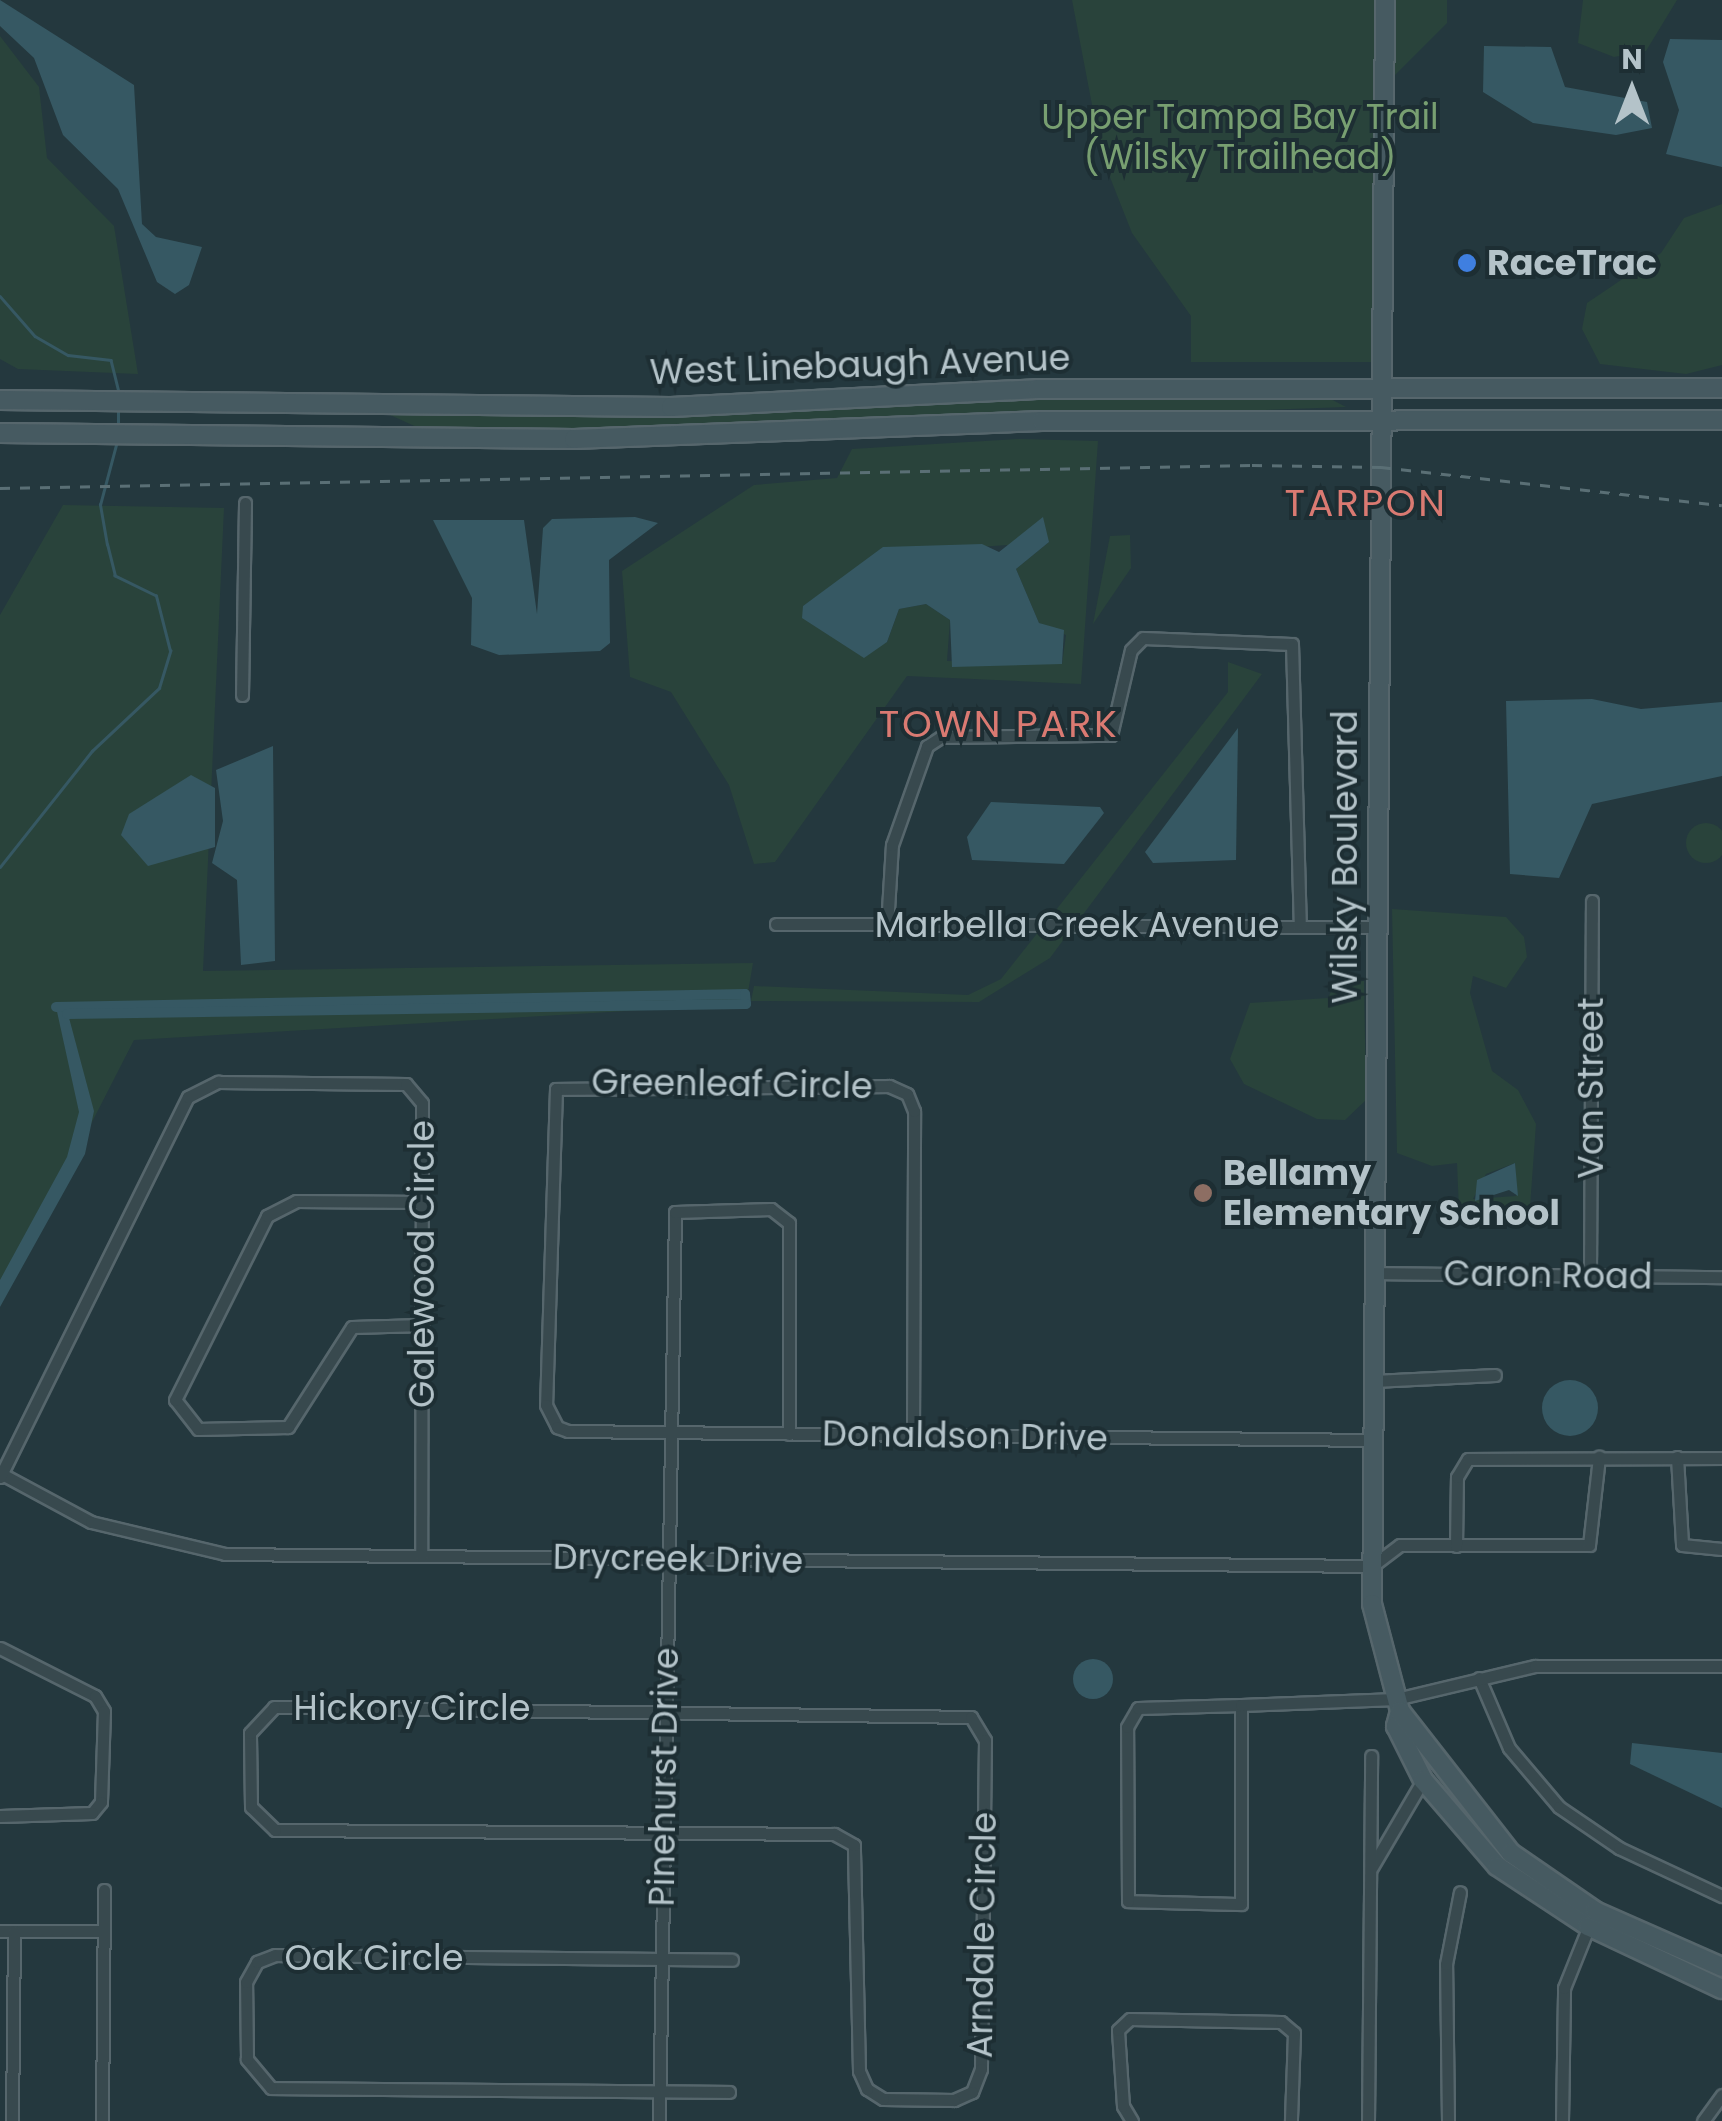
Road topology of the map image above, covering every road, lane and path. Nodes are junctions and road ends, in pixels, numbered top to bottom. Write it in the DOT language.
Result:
graph roads {
  1 [pos="1385,0"];
  2 [pos="1386,387"];
  3 [pos="1722,388"];
  4 [pos="0,400"];
  5 [pos="256,402"];
  6 [pos="360,404"];
  7 [pos="1384,420"];
  8 [pos="1722,420"];
  9 [pos="0,433"];
  10 [pos="296,435"];
  11 [pos="361,436"];
  12 [pos="244,503"];
  13 [pos="242,696"];
  14 [pos="1592,901"];
  15 [pos="776,924"];
  16 [pos="1300,925"];
  17 [pos="886,926"];
  18 [pos="1377,927"];
  19 [pos="424,1202"];
  20 [pos="1375,1273"];
  21 [pos="1590,1275"];
  22 [pos="1722,1276"];
  23 [pos="423,1325"];
  24 [pos="1495,1375"];
  25 [pos="1374,1381"];
  26 [pos="557,1427"];
  27 [pos="667,1432"];
  28 [pos="789,1434"];
  29 [pos="913,1435"];
  30 [pos="1374,1440"];
  31 [pos="1599,1456"];
  32 [pos="1677,1457"];
  33 [pos="1722,1458"];
  34 [pos="1,1475"];
  35 [pos="1456,1546"];
  36 [pos="1722,1549"];
  37 [pos="421,1556"];
  38 [pos="666,1558"];
  39 [pos="1372,1566"];
  40 [pos="0,1648"];
  41 [pos="1722,1666"];
  42 [pos="1479,1678"];
  43 [pos="1241,1705"];
  44 [pos="1398,1705"];
  45 [pos="664,1710"];
  46 [pos="1371,1756"];
  47 [pos="1423,1780"];
  48 [pos="0,1816"];
  49 [pos="663,1833"];
  50 [pos="1370,1870"];
  51 [pos="104,1890"];
  52 [pos="1460,1892"];
  53 [pos="1722,1896"];
  54 [pos="1592,1918"];
  55 [pos="0,1931"];
  56 [pos="14,1931"];
  57 [pos="104,1931"];
  58 [pos="661,1960"];
  59 [pos="732,1960"];
  60 [pos="1722,1967"];
  61 [pos="1722,1989"];
  62 [pos="660,2091"];
  63 [pos="729,2092"];
  64 [pos="1722,2094"];
  65 [pos="12,2121"];
  66 [pos="102,2121"];
  67 [pos="660,2121"];
  68 [pos="1132,2121"];
  69 [pos="1291,2121"];
  70 [pos="1368,2121"];
  71 [pos="1448,2121"];
  72 [pos="1562,2121"];
  73 [pos="1703,2121"];
  1 -- 2 [label="main road, Wilsky Boulevard"];
  2 -- 3 [label="main road, West Linebaugh Avenue"];
  2 -- 6 [label="main road, West Linebaugh Avenue"];
  2 -- 7 [label="main road, Wilsky Boulevard"];
  4 -- 5 [label="main road, West Linebaugh Avenue"];
  5 -- 6 [label="main road, West Linebaugh Avenue"];
  5 -- 10 [label="main road"];
  6 -- 11 [label="main road"];
  7 -- 8 [label="main road, West Linebaugh Avenue"];
  7 -- 11 [label="main road, West Linebaugh Avenue"];
  7 -- 18 [label="main road, Wilsky Boulevard"];
  9 -- 10 [label="main road, West Linebaugh Avenue"];
  10 -- 11 [label="main road, West Linebaugh Avenue"];
  12 -- 13 [label="street"];
  14 -- 21 [label="street, Van Street"];
  15 -- 17 [label="street, Marbella Creek Avenue"];
  16 -- 17 [label="street, Marbella Creek Avenue"];
  16 -- 17 [label="street"];
  16 -- 18 [label="street, Marbella Creek Avenue"];
  18 -- 20 [label="main road, Wilsky Boulevard"];
  19 -- 23 [label="street, Galewood Circle"];
  19 -- 23 [label="street"];
  19 -- 34 [label="street, Galewood Circle"];
  20 -- 21 [label="street, Caron Road"];
  20 -- 25 [label="main road, Wilsky Boulevard"];
  21 -- 22 [label="street, Caron Road"];
  23 -- 37 [label="street, Galewood Circle"];
  24 -- 25 [label="street"];
  25 -- 30 [label="main road, Wilsky Boulevard"];
  26 -- 27 [label="street, Donaldson Drive"];
  26 -- 29 [label="street, Greenleaf Circle"];
  27 -- 28 [label="street, Donaldson Drive"];
  27 -- 28 [label="street, Pinehurst Drive"];
  27 -- 38 [label="street, Pinehurst Drive"];
  28 -- 29 [label="street, Donaldson Drive"];
  29 -- 30 [label="street, Donaldson Drive"];
  30 -- 39 [label="main road, Wilsky Boulevard"];
  31 -- 32 [label="street"];
  31 -- 35 [label="street"];
  31 -- 35 [label="street"];
  32 -- 33 [label="street"];
  32 -- 36 [label="street"];
  34 -- 37 [label="street, Drycreek Drive"];
  35 -- 39 [label="street"];
  37 -- 38 [label="street, Drycreek Drive"];
  38 -- 39 [label="street, Drycreek Drive"];
  38 -- 45 [label="street, Pinehurst Drive"];
  39 -- 44 [label="main road, Wilsky Boulevard"];
  40 -- 48 [label="street"];
  41 -- 42 [label="street"];
  42 -- 44 [label="street"];
  42 -- 53 [label="street"];
  43 -- 43 [label="street"];
  43 -- 44 [label="street"];
  44 -- 47 [label="main road, Wilsky Boulevard"];
  44 -- 54 [label="main road"];
  45 -- 49 [label="street, Pinehurst Drive"];
  45 -- 49 [label="street, Hickory Circle"];
  45 -- 49 [label="street, Arndale Circle"];
  46 -- 50 [label="street"];
  47 -- 50 [label="street"];
  47 -- 54 [label="main road, Wilsky Boulevard"];
  49 -- 58 [label="street, Pinehurst Drive"];
  50 -- 70 [label="street"];
  51 -- 57 [label="street"];
  52 -- 71 [label="street"];
  54 -- 60 [label="main road"];
  54 -- 61 [label="main road"];
  54 -- 72 [label="street"];
  55 -- 56 [label="street"];
  56 -- 57 [label="street"];
  56 -- 65 [label="street"];
  57 -- 66 [label="street"];
  58 -- 59 [label="street, Oak Circle"];
  58 -- 62 [label="street, Pinehurst Drive"];
  58 -- 62 [label="street, Oak Circle"];
  62 -- 63 [label="street, Oak Circle"];
  62 -- 67 [label="street, Pinehurst Drive"];
  64 -- 73 [label="street"];
  68 -- 69 [label="street"];
}
